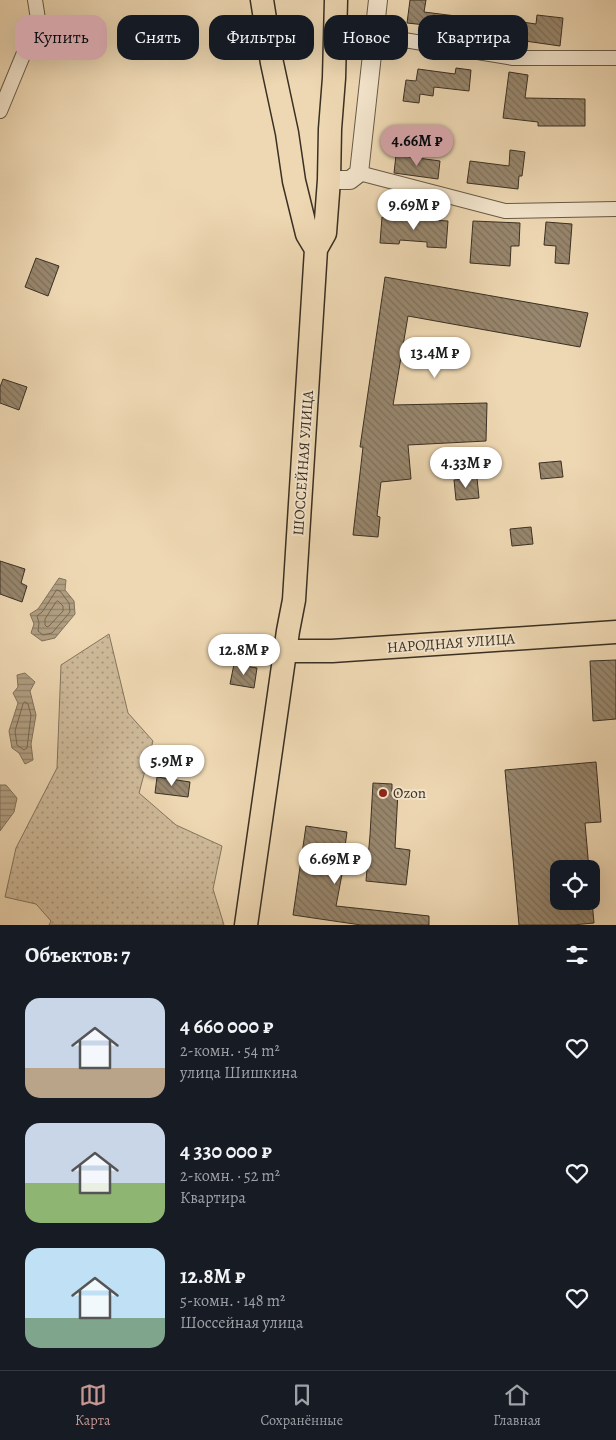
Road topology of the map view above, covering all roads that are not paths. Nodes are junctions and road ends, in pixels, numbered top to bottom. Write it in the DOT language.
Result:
graph roads {
  1 [pos="35,0"];
  2 [pos="262,0"];
  3 [pos="336,0"];
  4 [pos="378,0"];
  5 [pos="376,15"];
  6 [pos="408,41"];
  7 [pos="616,58"];
  8 [pos="371,60"];
  9 [pos="0,111"];
  10 [pos="359,173"];
  11 [pos="329,180"];
  12 [pos="616,209"];
  13 [pos="316,249"];
  14 [pos="616,632"];
  15 [pos="286,651"];
  16 [pos="246,925"];
  1 -- 9 [label="street"];
  2 -- 13 [label="main road"];
  3 -- 11 [label="main road, ШОССЕЙНАЯ УЛИЦА"];
  4 -- 5 [label="street"];
  6 -- 7 [label="street"];
  8 -- 10 [label="street"];
  10 -- 11 [label="street"];
  10 -- 12 [label="street"];
  11 -- 13 [label="main road, ШОССЕЙНАЯ УЛИЦА"];
  13 -- 15 [label="main road, ШОССЕЙНАЯ УЛИЦА"];
  14 -- 15 [label="main road, НАРОДНАЯ УЛИЦА"];
  15 -- 16 [label="main road, ШОССЕЙНАЯ УЛИЦА"];
}
